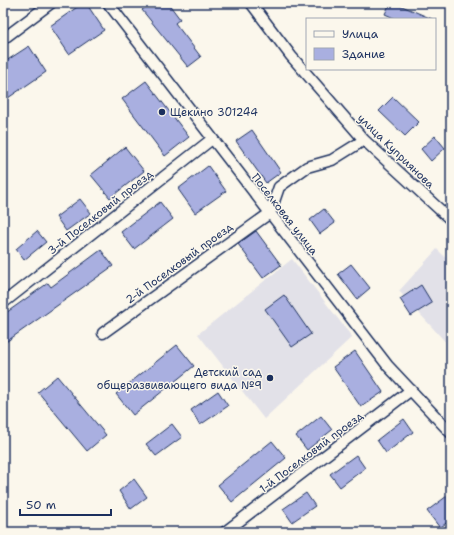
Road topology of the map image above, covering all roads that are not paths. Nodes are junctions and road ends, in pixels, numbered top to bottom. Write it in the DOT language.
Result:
graph roads {
  1 [pos="51,3"];
  2 [pos="108,3"];
  3 [pos="251,3"];
  4 [pos="3,40"];
  5 [pos="212,139"];
  6 [pos="364,140"];
  7 [pos="270,213"];
  8 [pos="451,220"];
  9 [pos="3,304"];
  10 [pos="103,333"];
  11 [pos="410,390"];
  12 [pos="451,433"];
  13 [pos="225,532"];
  1 -- 4 [label="street"];
  2 -- 5 [label="street, Поселковая улица"];
  3 -- 6 [label="street, улица Куприянова"];
  5 -- 7 [label="street, Поселковая улица"];
  5 -- 9 [label="street, 3-й Поселковый проезд"];
  6 -- 7 [label="street"];
  6 -- 8 [label="street, улица Куприянова"];
  7 -- 10 [label="street, 2-й Поселковый проезд"];
  7 -- 11 [label="street, Поселковая улица"];
  11 -- 12 [label="street, Поселковая улица"];
  11 -- 13 [label="street, 1-й Поселковый проезд"];
}
